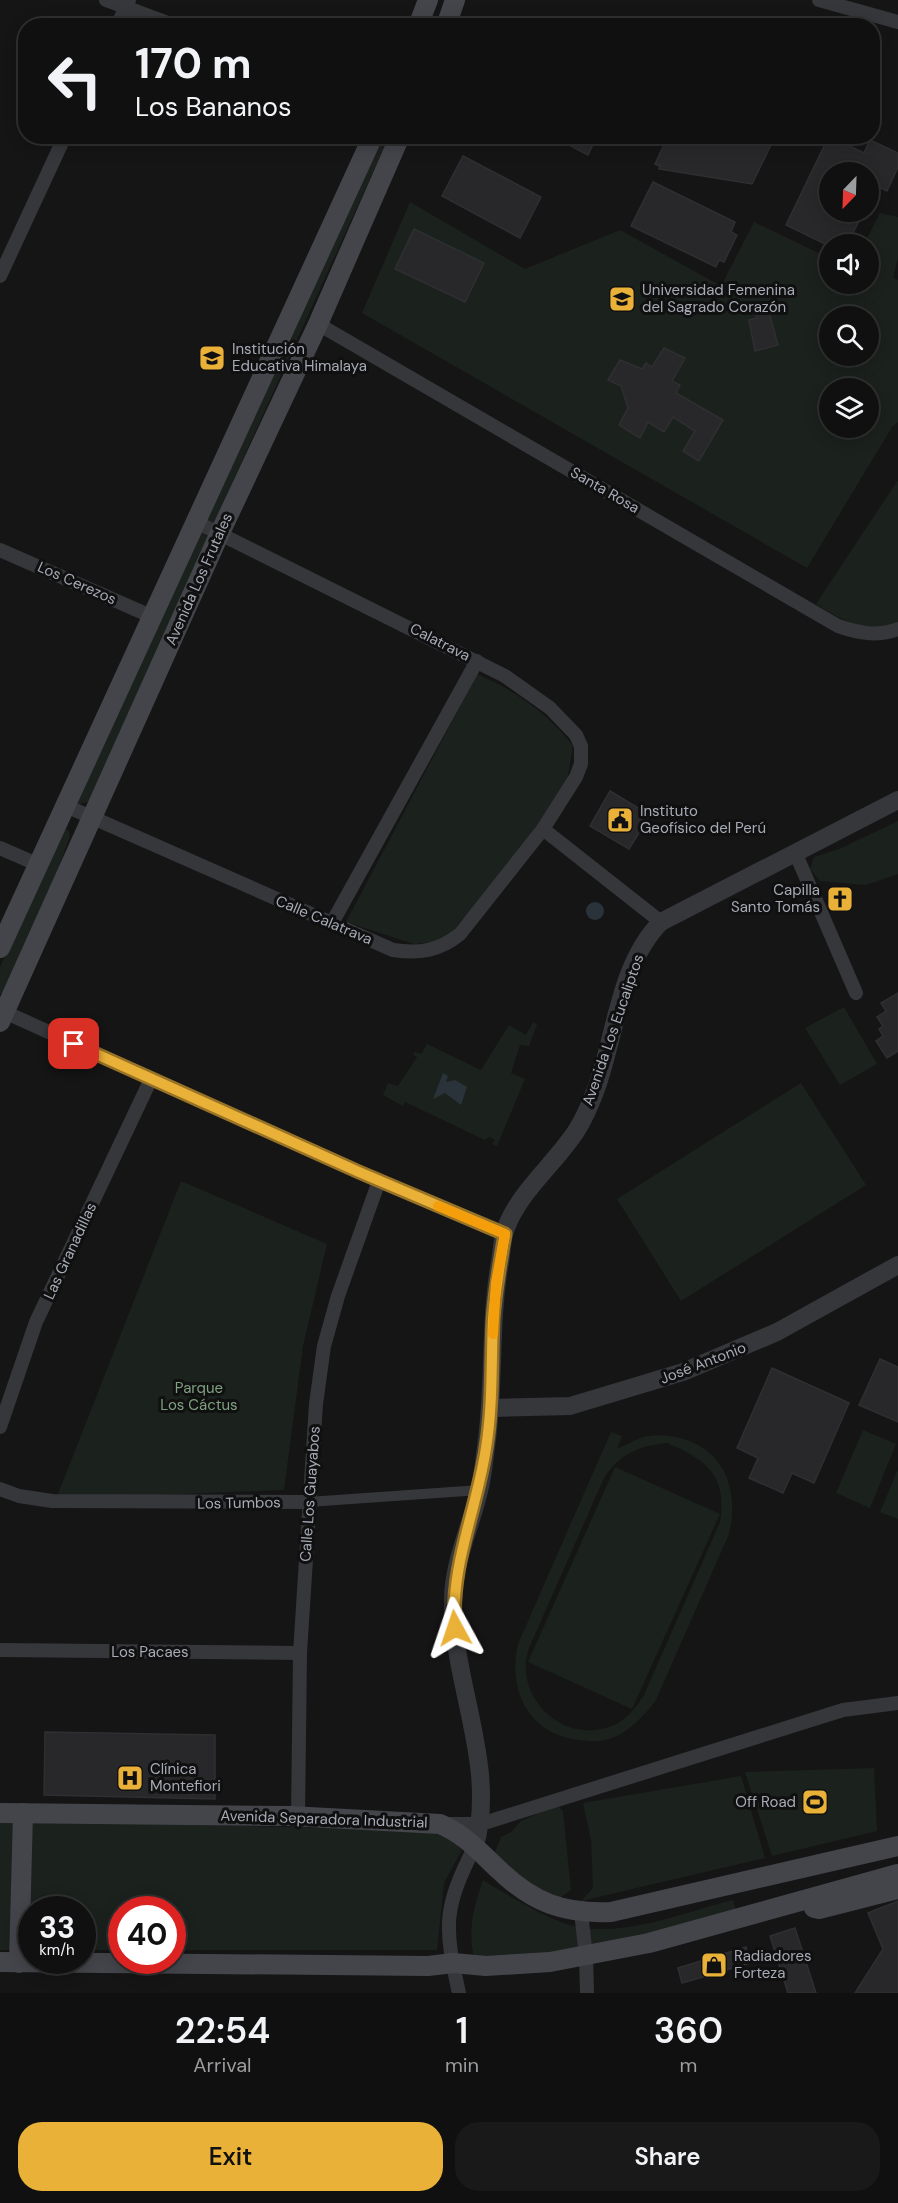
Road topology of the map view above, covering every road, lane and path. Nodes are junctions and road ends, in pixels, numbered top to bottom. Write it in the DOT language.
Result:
graph roads {
  1 [pos="106,0"];
  2 [pos="428,0"];
  3 [pos="455,0"];
  4 [pos="819,0"];
  5 [pos="128,3"];
  6 [pos="121,18"];
  7 [pos="159,18"];
  8 [pos="421,18"];
  9 [pos="449,18"];
  10 [pos="898,22"];
  11 [pos="61,144"];
  12 [pos="369,144"];
  13 [pos="389,144"];
  14 [pos="397,144"];
  15 [pos="386,170"];
  16 [pos="3,261"];
  17 [pos="0,276"];
  18 [pos="318,324"];
  19 [pos="196,522"];
  20 [pos="219,535"];
  21 [pos="0,550"];
  22 [pos="153,617"];
  23 [pos="898,629"];
  24 [pos="477,661"];
  25 [pos="898,800"];
  26 [pos="66,806"];
  27 [pos="92,818"];
  28 [pos="543,829"];
  29 [pos="0,848"];
  30 [pos="795,852"];
  31 [pos="39,864"];
  32 [pos="661,922"];
  33 [pos="332,923"];
  34 [pos="0,948"];
  35 [pos="856,993"];
  36 [pos="2,1014"];
  37 [pos="151,1079"];
  38 [pos="380,1181"];
  39 [pos="505,1234"];
  40 [pos="898,1265"];
  41 [pos="492,1408"];
  42 [pos="0,1427"];
  43 [pos="0,1489"];
  44 [pos="480,1490"];
  45 [pos="308,1502"];
  46 [pos="0,1650"];
  47 [pos="300,1653"];
  48 [pos="898,1703"];
  49 [pos="0,1813"];
  50 [pos="23,1814"];
  51 [pos="298,1816"];
  52 [pos="440,1824"];
  53 [pos="481,1824"];
  54 [pos="475,1846"];
  55 [pos="898,1846"];
  56 [pos="898,1874"];
  57 [pos="898,1889"];
  58 [pos="790,1903"];
  59 [pos="581,1913"];
  60 [pos="586,1955"];
  61 [pos="9,1963"];
  62 [pos="453,1963"];
  63 [pos="459,1993"];
  64 [pos="587,1993"];
  1 -- 5 [label="street"];
  2 -- 8 [label="main road"];
  3 -- 9 [label="main road"];
  4 -- 10 [label="street"];
  5 -- 6 [label="street"];
  5 -- 7 [label="street"];
  11 -- 16 [label="street"];
  12 -- 19 [label="main road, Avenida Los Frutales"];
  13 -- 15 [label="main road"];
  14 -- 15 [label="main road, Avenida Los Frutales"];
  15 -- 18 [label="main road, Avenida Los Frutales"];
  16 -- 17 [label="street"];
  18 -- 20 [label="main road, Avenida Los Frutales"];
  18 -- 23 [label="street, Santa Rosa"];
  19 -- 20 [label="street, Calatrava"];
  19 -- 22 [label="main road, Avenida Los Frutales"];
  20 -- 24 [label="street, Calatrava"];
  20 -- 27 [label="main road, Avenida Los Frutales"];
  21 -- 22 [label="street, Los Cerezos"];
  22 -- 26 [label="main road, Avenida Los Frutales"];
  24 -- 28 [label="street, Calatrava"];
  24 -- 33 [label="street"];
  25 -- 30 [label="street, Avenida Los Eucaliptos"];
  26 -- 27 [label="street, Calle Calatrava"];
  26 -- 31 [label="main road, Avenida Los Frutales"];
  27 -- 33 [label="street, Calle Calatrava"];
  27 -- 36 [label="main road, Avenida Los Frutales"];
  28 -- 32 [label="street"];
  28 -- 33 [label="street, Calle Calatrava"];
  29 -- 31 [label="street"];
  30 -- 32 [label="street, Avenida Los Eucaliptos"];
  30 -- 35 [label="street"];
  31 -- 34 [label="main road, Avenida Los Frutales"];
  32 -- 39 [label="street, Avenida Los Eucaliptos"];
  36 -- 37 [label="street"];
  37 -- 38 [label="street"];
  37 -- 42 [label="street, Las Granadillas"];
  38 -- 39 [label="street"];
  38 -- 45 [label="street, Calle Los Guayabos"];
  39 -- 41 [label="street, Avenida Los Eucaliptos"];
  40 -- 41 [label="street, José Antonio"];
  41 -- 44 [label="street, Avenida Los Eucaliptos"];
  43 -- 45 [label="street, Los Tumbos"];
  44 -- 45 [label="street, Los Tumbos"];
  44 -- 53 [label="street, Avenida Los Eucaliptos"];
  45 -- 47 [label="street, Calle Los Guayabos"];
  46 -- 47 [label="street, Los Pacaes"];
  47 -- 51 [label="street, Calle Los Guayabos"];
  48 -- 53 [label="street"];
  49 -- 50 [label="main road, Avenida Separadora Industrial"];
  50 -- 51 [label="main road, Avenida Separadora Industrial"];
  50 -- 61 [label="main road"];
  51 -- 52 [label="main road, Avenida Separadora Industrial"];
  52 -- 53 [label="street"];
  52 -- 54 [label="main road, Avenida Separadora Industrial"];
  53 -- 54 [label="street, Avenida Los Eucaliptos"];
  54 -- 59 [label="main road, Avenida Separadora Industrial"];
  54 -- 62 [label="street"];
  55 -- 59 [label="main road, Avenida Separadora Industrial"];
  56 -- 58 [label="main road"];
  57 -- 58 [label="main road"];
  58 -- 60 [label="main road"];
  59 -- 60 [label="street"];
  60 -- 62 [label="main road"];
  60 -- 64 [label="street"];
  61 -- 62 [label="main road"];
  62 -- 63 [label="street"];
}
